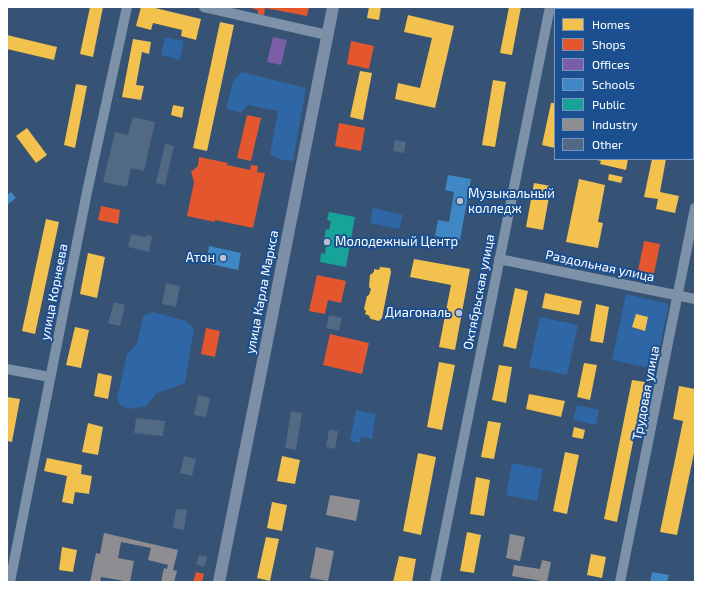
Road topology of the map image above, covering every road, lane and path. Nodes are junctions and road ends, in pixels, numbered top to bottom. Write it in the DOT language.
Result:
graph roads {
  1 [pos="128,7"];
  2 [pos="204,7"];
  3 [pos="333,7"];
  4 [pos="550,7"];
  5 [pos="327,35"];
  6 [pos="695,208"];
  7 [pos="499,259"];
  8 [pos="678,296"];
  9 [pos="695,299"];
  10 [pos="7,369"];
  11 [pos="50,377"];
  12 [pos="10,582"];
  13 [pos="219,582"];
  14 [pos="435,582"];
  15 [pos="620,582"];
  1 -- 11 [label="street, улица Корнеева"];
  2 -- 5 [label="street"];
  3 -- 5 [label="main road, улица Карла Маркса"];
  4 -- 7 [label="street, Октябрьская улица"];
  5 -- 13 [label="main road, улица Карла Маркса"];
  6 -- 8 [label="street, Трудовая улица"];
  7 -- 8 [label="street, Раздольная улица"];
  7 -- 14 [label="street, Октябрьская улица"];
  8 -- 9 [label="street, Раздольная улица"];
  8 -- 15 [label="street, Трудовая улица"];
  10 -- 11 [label="street"];
  11 -- 12 [label="street, улица Корнеева"];
}
